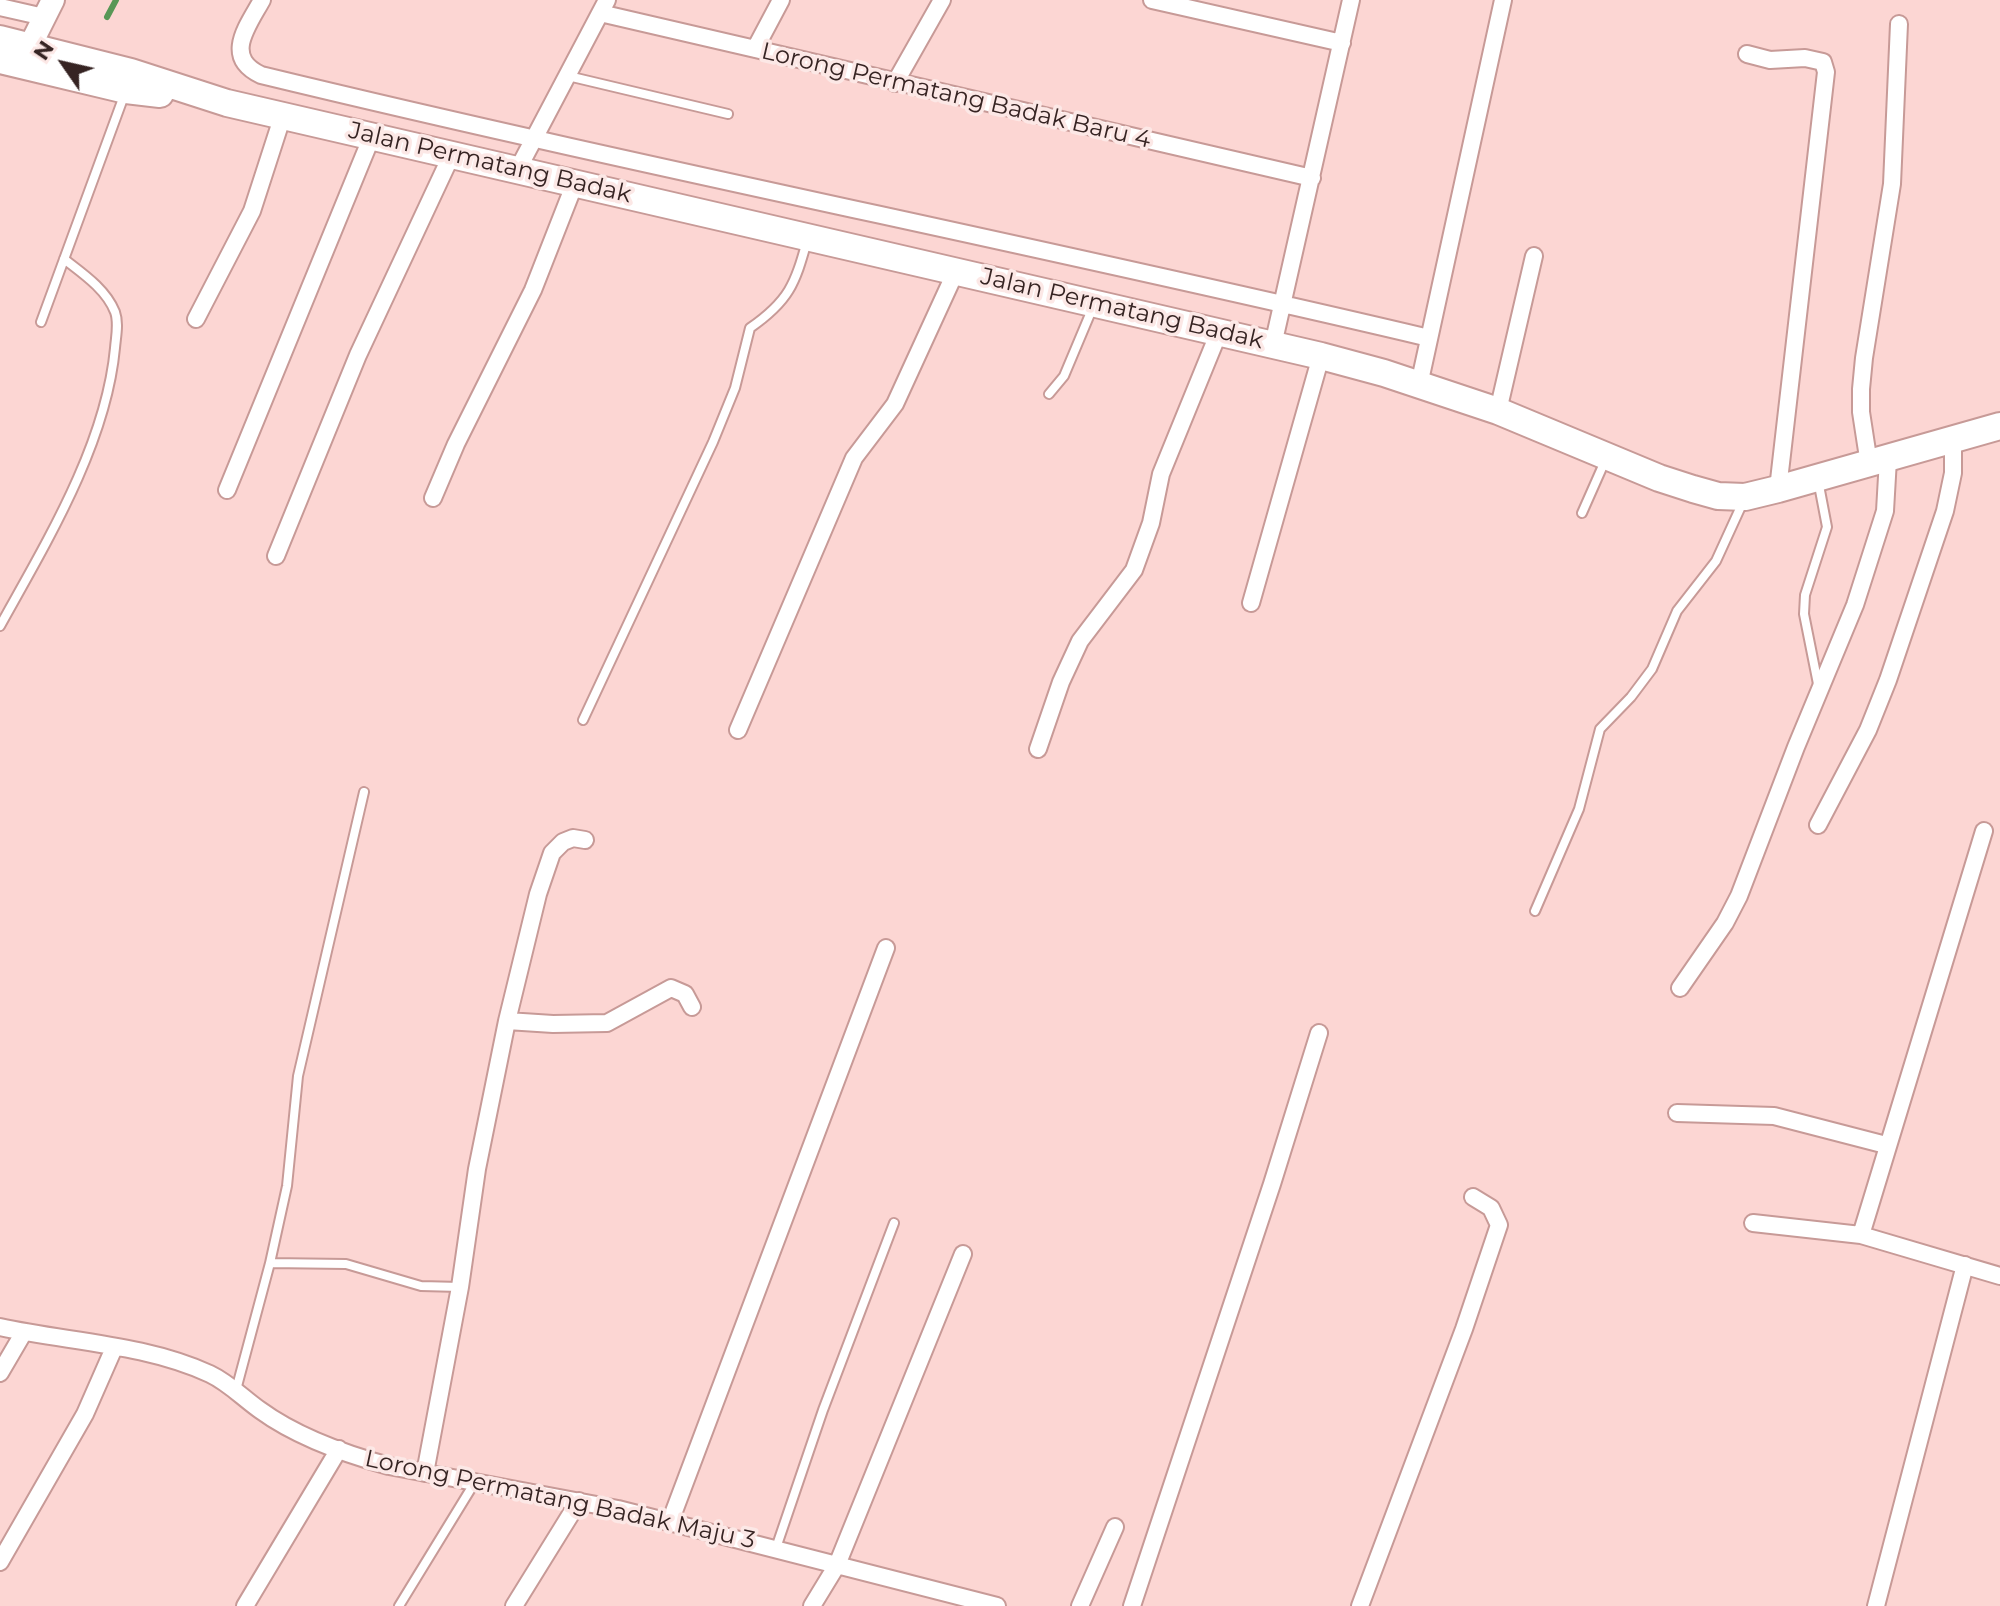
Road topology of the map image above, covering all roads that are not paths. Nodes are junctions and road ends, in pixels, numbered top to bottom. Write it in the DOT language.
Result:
graph roads {
  1 [pos="262,0"];
  2 [pos="781,0"];
  3 [pos="942,0"];
  4 [pos="1152,0"];
  5 [pos="1351,0"];
  6 [pos="1503,0"];
  7 [pos="603,6"];
  8 [pos="0,7"];
  9 [pos="1208,7"];
  10 [pos="49,9"];
  11 [pos="1899,24"];
  12 [pos="0,39"];
  13 [pos="1342,43"];
  14 [pos="755,49"];
  15 [pos="1747,54"];
  16 [pos="17,57"];
  17 [pos="567,75"];
  18 [pos="895,83"];
  19 [pos="126,90"];
  20 [pos="227,103"];
  21 [pos="728,114"];
  22 [pos="283,115"];
  23 [pos="372,136"];
  24 [pos="534,138"];
  25 [pos="452,154"];
  26 [pos="518,169"];
  27 [pos="1312,178"];
  28 [pos="575,183"];
  29 [pos="808,236"];
  30 [pos="1534,256"];
  31 [pos="64,259"];
  32 [pos="956,271"];
  33 [pos="1094,303"];
  34 [pos="1283,304"];
  35 [pos="196,319"];
  36 [pos="41,322"];
  37 [pos="1219,332"];
  38 [pos="1429,338"];
  39 [pos="1273,345"];
  40 [pos="1321,356"];
  41 [pos="1419,385"];
  42 [pos="1049,394"];
  43 [pos="1498,411"];
  44 [pos="2000,426"];
  45 [pos="1953,439"];
  46 [pos="1607,457"];
  47 [pos="1878,461"];
  48 [pos="1818,479"];
  49 [pos="1778,489"];
  50 [pos="227,490"];
  51 [pos="1745,497"];
  52 [pos="433,498"];
  53 [pos="1582,513"];
  54 [pos="276,556"];
  55 [pos="1251,603"];
  56 [pos="0,626"];
  57 [pos="1819,689"];
  58 [pos="583,720"];
  59 [pos="738,730"];
  60 [pos="1038,749"];
  61 [pos="364,792"];
  62 [pos="1818,825"];
  63 [pos="1984,831"];
  64 [pos="585,840"];
  65 [pos="1535,911"];
  66 [pos="886,948"];
  67 [pos="1680,988"];
  68 [pos="692,1007"];
  69 [pos="507,1021"];
  70 [pos="1319,1033"];
  71 [pos="1677,1113"];
  72 [pos="1886,1145"];
  73 [pos="1473,1197"];
  74 [pos="894,1223"];
  75 [pos="1753,1223"];
  76 [pos="1861,1235"];
  77 [pos="963,1254"];
  78 [pos="270,1263"];
  79 [pos="1965,1265"];
  80 [pos="2000,1276"];
  81 [pos="460,1287"];
  82 [pos="0,1327"];
  83 [pos="24,1332"];
  84 [pos="114,1348"];
  85 [pos="0,1373"];
  86 [pos="236,1390"];
  87 [pos="339,1449"];
  88 [pos="425,1473"];
  89 [pos="475,1482"];
  90 [pos="579,1501"];
  91 [pos="670,1522"];
  92 [pos="1115,1527"];
  93 [pos="776,1548"];
  94 [pos="0,1562"];
  95 [pos="837,1565"];
  96 [pos="990,1605"];
  97 [pos="245,1606"];
  98 [pos="399,1606"];
  99 [pos="514,1606"];
  100 [pos="812,1606"];
  101 [pos="1080,1606"];
  102 [pos="1132,1606"];
  103 [pos="1360,1606"];
  104 [pos="1876,1606"];
  1 -- 24 [label="street"];
  2 -- 14 [label="street"];
  3 -- 18 [label="street"];
  4 -- 9 [label="street"];
  5 -- 13 [label="street"];
  6 -- 38 [label="street"];
  7 -- 14 [label="street, Lorong Permatang Badak Baru 4"];
  7 -- 17 [label="street"];
  8 -- 10 [label="street"];
  9 -- 13 [label="street"];
  10 -- 16 [label="street"];
  11 -- 47 [label="street"];
  12 -- 16 [label="main road, Jalan Permatang Badak"];
  13 -- 27 [label="street"];
  14 -- 18 [label="street, Lorong Permatang Badak Baru 4"];
  15 -- 49 [label="street"];
  16 -- 19 [label="main road, Jalan Permatang Badak"];
  16 -- 20 [label="main road, Jalan Permatang Badak"];
  17 -- 21 [label="lane"];
  17 -- 24 [label="street"];
  18 -- 27 [label="street, Lorong Permatang Badak Baru 4"];
  19 -- 20 [label="main road, Jalan Permatang Badak"];
  19 -- 31 [label="lane"];
  20 -- 22 [label="main road, Jalan Permatang Badak"];
  22 -- 23 [label="main road, Jalan Permatang Badak"];
  22 -- 35 [label="street"];
  23 -- 25 [label="main road, Jalan Permatang Badak"];
  23 -- 50 [label="street"];
  24 -- 26 [label="street"];
  24 -- 34 [label="street"];
  25 -- 26 [label="main road, Jalan Permatang Badak"];
  25 -- 54 [label="street"];
  26 -- 28 [label="main road, Jalan Permatang Badak"];
  27 -- 34 [label="street"];
  28 -- 29 [label="main road, Jalan Permatang Badak"];
  28 -- 52 [label="street"];
  29 -- 32 [label="main road, Jalan Permatang Badak"];
  29 -- 58 [label="lane"];
  30 -- 43 [label="street"];
  31 -- 36 [label="lane"];
  31 -- 56 [label="lane"];
  32 -- 33 [label="main road, Jalan Permatang Badak"];
  32 -- 59 [label="street"];
  33 -- 37 [label="main road, Jalan Permatang Badak"];
  33 -- 42 [label="lane"];
  34 -- 38 [label="street"];
  34 -- 39 [label="street"];
  37 -- 39 [label="main road, Jalan Permatang Badak"];
  37 -- 60 [label="street"];
  38 -- 41 [label="street"];
  39 -- 40 [label="main road, Jalan Permatang Badak"];
  40 -- 41 [label="main road, Jalan Permatang Badak"];
  40 -- 55 [label="street"];
  41 -- 43 [label="main road, Jalan Permatang Badak"];
  43 -- 46 [label="main road, Jalan Permatang Badak"];
  44 -- 45 [label="main road, Jalan Permatang Badak"];
  45 -- 47 [label="main road, Jalan Permatang Badak"];
  45 -- 62 [label="street"];
  46 -- 51 [label="main road, Jalan Permatang Badak"];
  46 -- 53 [label="lane"];
  47 -- 48 [label="main road, Jalan Permatang Badak"];
  47 -- 57 [label="street"];
  48 -- 49 [label="main road, Jalan Permatang Badak"];
  48 -- 57 [label="lane"];
  49 -- 51 [label="main road, Jalan Permatang Badak"];
  51 -- 65 [label="lane"];
  57 -- 67 [label="street"];
  61 -- 78 [label="lane"];
  63 -- 72 [label="street"];
  64 -- 69 [label="street"];
  66 -- 91 [label="street"];
  68 -- 69 [label="street"];
  69 -- 81 [label="street"];
  70 -- 102 [label="street"];
  71 -- 72 [label="street"];
  72 -- 76 [label="street"];
  73 -- 103 [label="street"];
  74 -- 93 [label="lane"];
  75 -- 76 [label="street"];
  76 -- 79 [label="street"];
  77 -- 95 [label="street"];
  78 -- 81 [label="lane"];
  78 -- 86 [label="lane"];
  79 -- 80 [label="street"];
  79 -- 104 [label="street"];
  81 -- 88 [label="street"];
  82 -- 83 [label="street, Lorong Permatang Badak Maju 3"];
  83 -- 84 [label="street, Lorong Permatang Badak Maju 3"];
  83 -- 85 [label="street"];
  84 -- 86 [label="street, Lorong Permatang Badak Maju 3"];
  84 -- 94 [label="street"];
  86 -- 87 [label="street, Lorong Permatang Badak Maju 3"];
  87 -- 88 [label="street, Lorong Permatang Badak Maju 3"];
  87 -- 97 [label="street"];
  88 -- 89 [label="street, Lorong Permatang Badak Maju 3"];
  89 -- 90 [label="street, Lorong Permatang Badak Maju 3"];
  89 -- 98 [label="lane"];
  90 -- 91 [label="street, Lorong Permatang Badak Maju 3"];
  90 -- 99 [label="street"];
  91 -- 93 [label="street, Lorong Permatang Badak Maju 3"];
  92 -- 101 [label="street"];
  93 -- 95 [label="street, Lorong Permatang Badak Maju 3"];
  95 -- 96 [label="street, Lorong Permatang Badak Maju 3"];
  95 -- 100 [label="street"];
}
